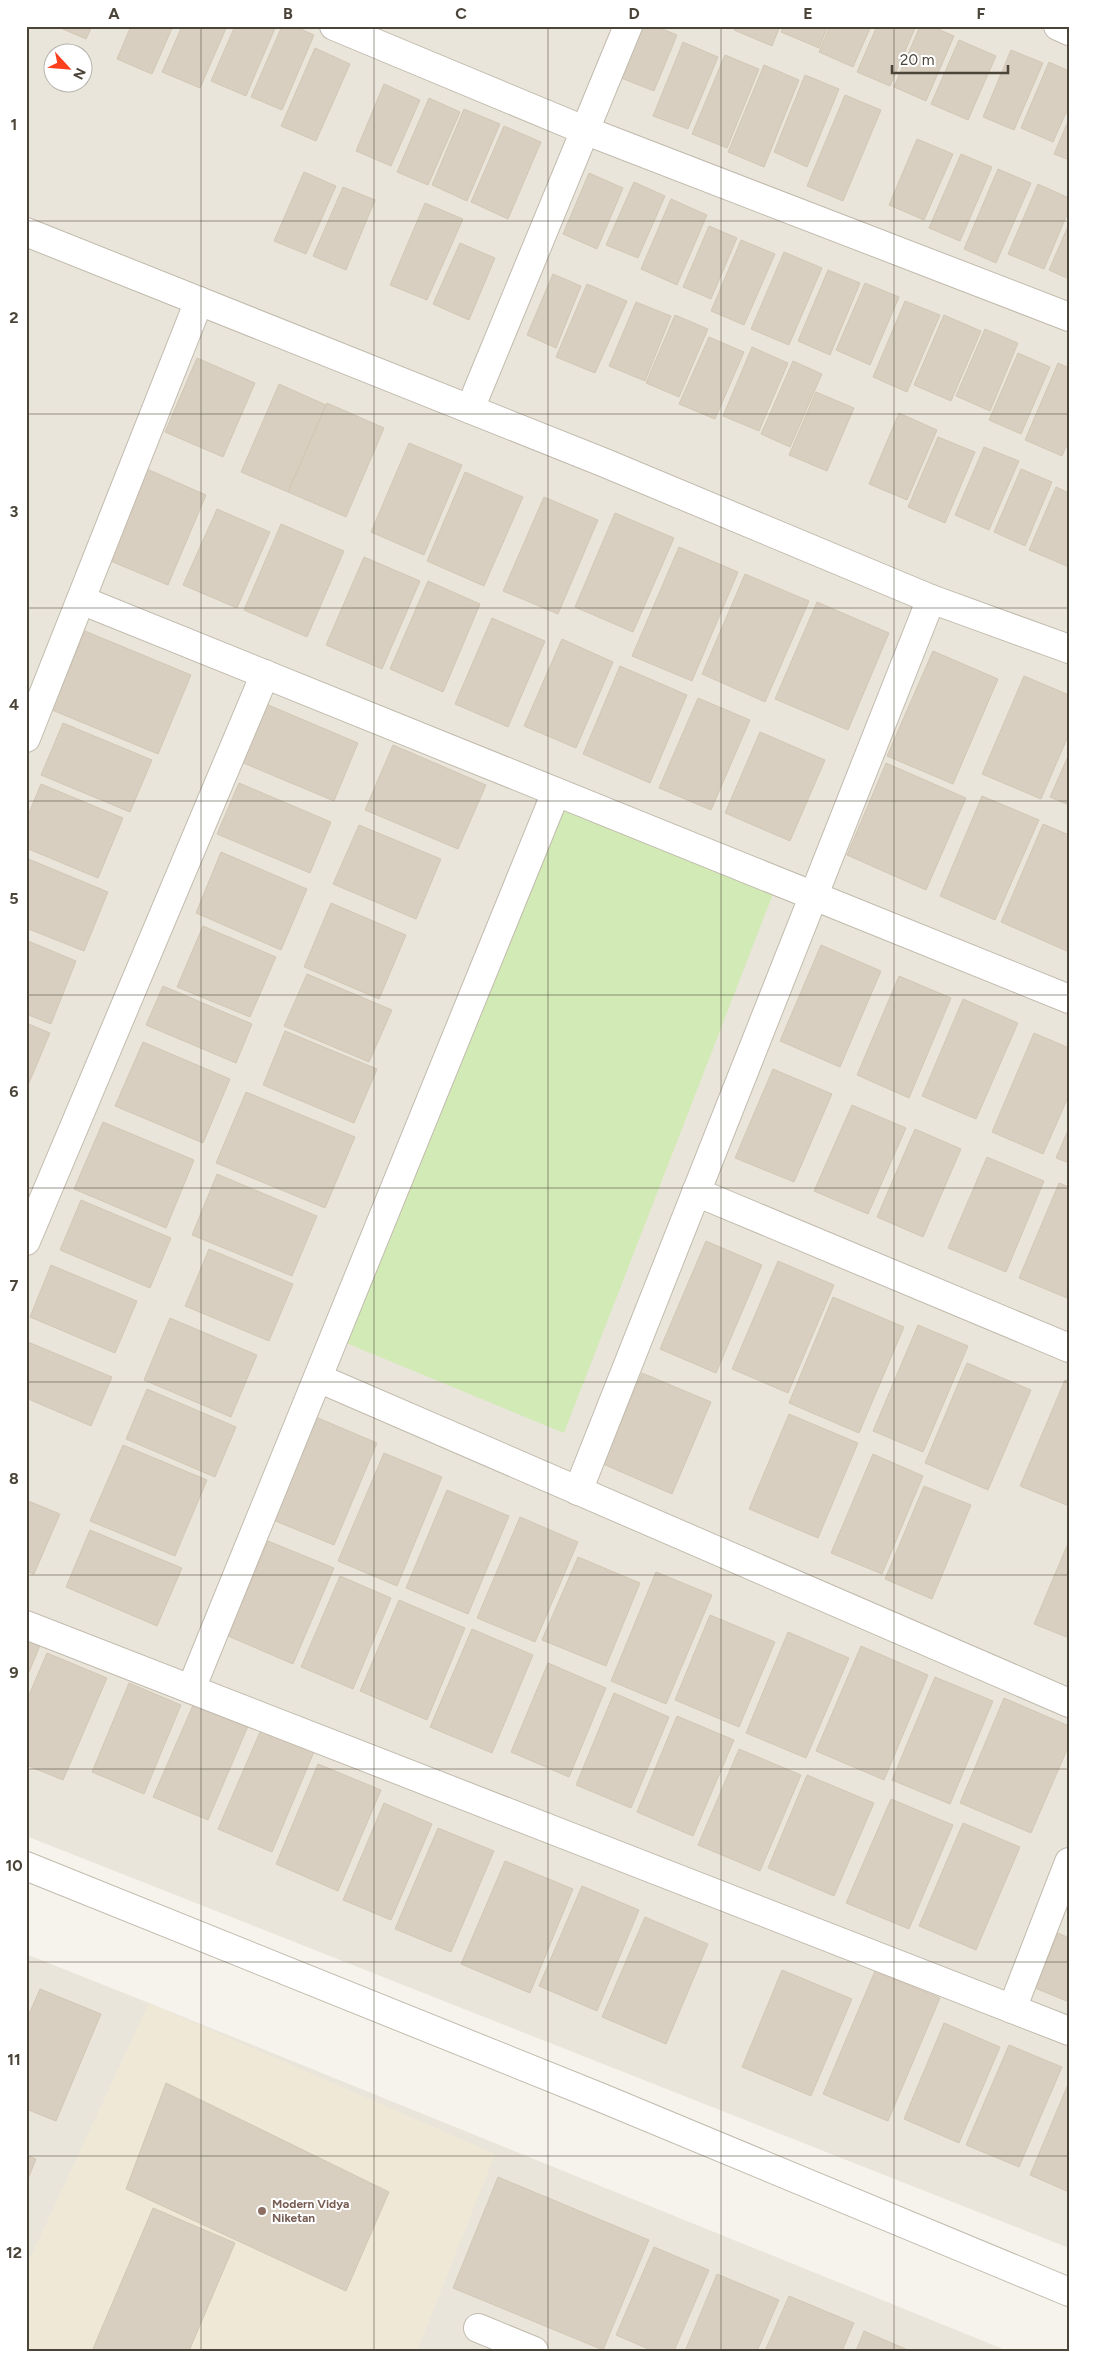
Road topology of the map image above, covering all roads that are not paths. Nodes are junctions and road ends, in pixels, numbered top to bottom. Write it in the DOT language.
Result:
graph roads {
  1 [pos="334,26"];
  2 [pos="628,26"];
  3 [pos="1058,26"];
  4 [pos="1069,30"];
  5 [pos="584,130"];
  6 [pos="26,232"];
  7 [pos="199,301"];
  8 [pos="1069,317"];
  9 [pos="470,409"];
  10 [pos="931,599"];
  11 [pos="81,600"];
  12 [pos="1069,650"];
  13 [pos="265,674"];
  14 [pos="26,738"];
  15 [pos="556,792"];
  16 [pos="814,896"];
  17 [pos="1069,999"];
  18 [pos="696,1192"];
  19 [pos="26,1241"];
  20 [pos="1069,1348"];
  21 [pos="318,1378"];
  22 [pos="578,1491"];
  23 [pos="26,1625"];
  24 [pos="191,1689"];
  25 [pos="1069,1703"];
  26 [pos="1069,1862"];
  27 [pos="26,1866"];
  28 [pos="1012,2009"];
  29 [pos="1069,2031"];
  30 [pos="1069,2292"];
  31 [pos="478,2328"];
  32 [pos="534,2351"];
  1 -- 5 [label="street"];
  2 -- 5 [label="street"];
  3 -- 4 [label="street"];
  5 -- 8 [label="street"];
  5 -- 9 [label="street"];
  6 -- 7 [label="street"];
  7 -- 9 [label="street"];
  7 -- 11 [label="street"];
  9 -- 10 [label="street"];
  10 -- 12 [label="street"];
  10 -- 16 [label="street"];
  11 -- 13 [label="street"];
  11 -- 14 [label="street"];
  13 -- 15 [label="street"];
  13 -- 19 [label="street"];
  15 -- 16 [label="street"];
  15 -- 21 [label="street"];
  16 -- 17 [label="street"];
  16 -- 18 [label="street"];
  18 -- 20 [label="street"];
  18 -- 22 [label="street"];
  21 -- 22 [label="street"];
  21 -- 24 [label="street"];
  22 -- 25 [label="street"];
  23 -- 24 [label="street"];
  24 -- 28 [label="street"];
  26 -- 28 [label="street"];
  27 -- 30 [label="street"];
  28 -- 29 [label="street"];
  31 -- 32 [label="street"];
}
